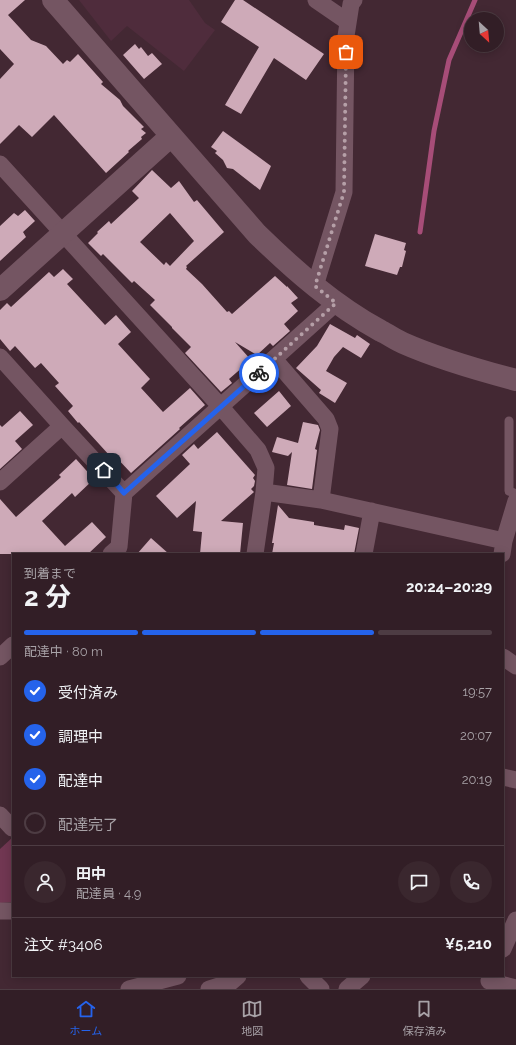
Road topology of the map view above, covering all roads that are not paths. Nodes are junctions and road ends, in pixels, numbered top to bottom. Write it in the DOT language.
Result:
graph roads {
  1 [pos="54,0"];
  2 [pos="316,0"];
  3 [pos="354,0"];
  4 [pos="348,22"];
  5 [pos="171,136"];
  6 [pos="0,164"];
  7 [pos="63,233"];
  8 [pos="315,286"];
  9 [pos="0,290"];
  10 [pos="336,303"];
  11 [pos="0,357"];
  12 [pos="274,359"];
  13 [pos="516,380"];
  14 [pos="221,407"];
  15 [pos="509,422"];
  16 [pos="62,426"];
  17 [pos="0,482"];
  18 [pos="264,492"];
  19 [pos="124,493"];
  20 [pos="516,494"];
  21 [pos="321,500"];
  22 [pos="516,501"];
  23 [pos="372,511"];
  24 [pos="503,547"];
  25 [pos="113,553"];
  26 [pos="255,553"];
  27 [pos="364,553"];
  28 [pos="12,646"];
  29 [pos="0,657"];
  30 [pos="504,658"];
  31 [pos="516,666"];
  32 [pos="504,777"];
  33 [pos="516,780"];
  34 [pos="0,815"];
  35 [pos="12,828"];
  36 [pos="0,911"];
  37 [pos="12,911"];
  38 [pos="516,920"];
  39 [pos="504,947"];
  40 [pos="172,977"];
  41 [pos="237,977"];
  42 [pos="309,977"];
  43 [pos="361,977"];
  44 [pos="487,982"];
  45 [pos="134,984"];
  46 [pos="516,988"];
  47 [pos="209,989"];
  48 [pos="321,989"];
  49 [pos="347,989"];
  1 -- 5 [label="street"];
  2 -- 4 [label="street"];
  3 -- 4 [label="street"];
  4 -- 8 [label="street"];
  5 -- 7 [label="street"];
  5 -- 8 [label="street"];
  6 -- 7 [label="street"];
  7 -- 9 [label="street"];
  7 -- 14 [label="street"];
  8 -- 10 [label="street"];
  10 -- 12 [label="street"];
  10 -- 13 [label="street"];
  11 -- 16 [label="street"];
  12 -- 14 [label="street"];
  12 -- 21 [label="street"];
  14 -- 18 [label="street"];
  14 -- 19 [label="street"];
  15 -- 20 [label="lane"];
  16 -- 17 [label="street"];
  16 -- 19 [label="street"];
  18 -- 21 [label="street"];
  18 -- 26 [label="street"];
  19 -- 25 [label="street"];
  21 -- 23 [label="street"];
  22 -- 24 [label="street"];
  23 -- 24 [label="street"];
  23 -- 27 [label="street"];
  28 -- 29 [label="street"];
  30 -- 31 [label="street"];
  32 -- 33 [label="street"];
  34 -- 35 [label="street"];
  36 -- 37 [label="street"];
  38 -- 39 [label="street"];
  40 -- 45 [label="street"];
  41 -- 47 [label="street"];
  42 -- 48 [label="street"];
  43 -- 49 [label="street"];
  44 -- 46 [label="street"];
}
